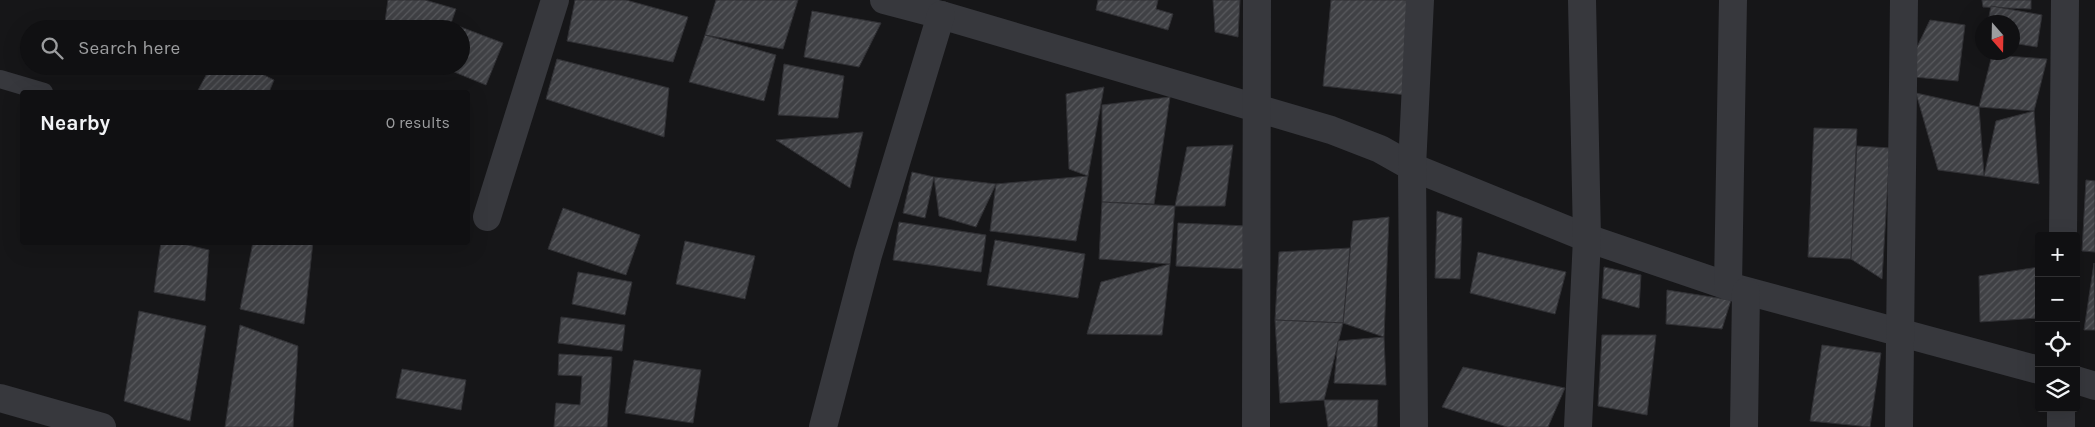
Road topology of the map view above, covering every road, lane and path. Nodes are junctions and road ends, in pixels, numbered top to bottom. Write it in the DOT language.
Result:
graph roads {
  1 [pos="555,0"];
  2 [pos="884,0"];
  3 [pos="1258,0"];
  4 [pos="1420,0"];
  5 [pos="1582,0"];
  6 [pos="1733,0"];
  7 [pos="1904,0"];
  8 [pos="2065,0"];
  9 [pos="941,15"];
  10 [pos="0,79"];
  11 [pos="37,90"];
  12 [pos="1256,107"];
  13 [pos="1412,167"];
  14 [pos="487,216"];
  15 [pos="2063,232"];
  16 [pos="1588,238"];
  17 [pos="1737,289"];
  18 [pos="1899,333"];
  19 [pos="2035,369"];
  20 [pos="2080,381"];
  21 [pos="2095,386"];
  22 [pos="0,398"];
  23 [pos="2061,412"];
  24 [pos="102,427"];
  25 [pos="823,427"];
  26 [pos="1256,427"];
  27 [pos="1414,427"];
  28 [pos="1578,427"];
  29 [pos="1744,427"];
  30 [pos="1899,427"];
  31 [pos="2061,427"];
  1 -- 14 [label="street"];
  2 -- 9 [label="street"];
  3 -- 12 [label="street"];
  4 -- 13 [label="street"];
  5 -- 16 [label="street"];
  6 -- 17 [label="street"];
  7 -- 18 [label="street"];
  8 -- 15 [label="street"];
  9 -- 12 [label="street"];
  9 -- 25 [label="street"];
  10 -- 11 [label="lane"];
  12 -- 13 [label="street"];
  12 -- 26 [label="street"];
  13 -- 16 [label="street"];
  13 -- 27 [label="street"];
  16 -- 17 [label="street"];
  16 -- 28 [label="street"];
  17 -- 18 [label="street"];
  17 -- 29 [label="street"];
  18 -- 19 [label="street"];
  18 -- 30 [label="street"];
  20 -- 21 [label="street"];
  22 -- 24 [label="street"];
  23 -- 31 [label="street"];
}
